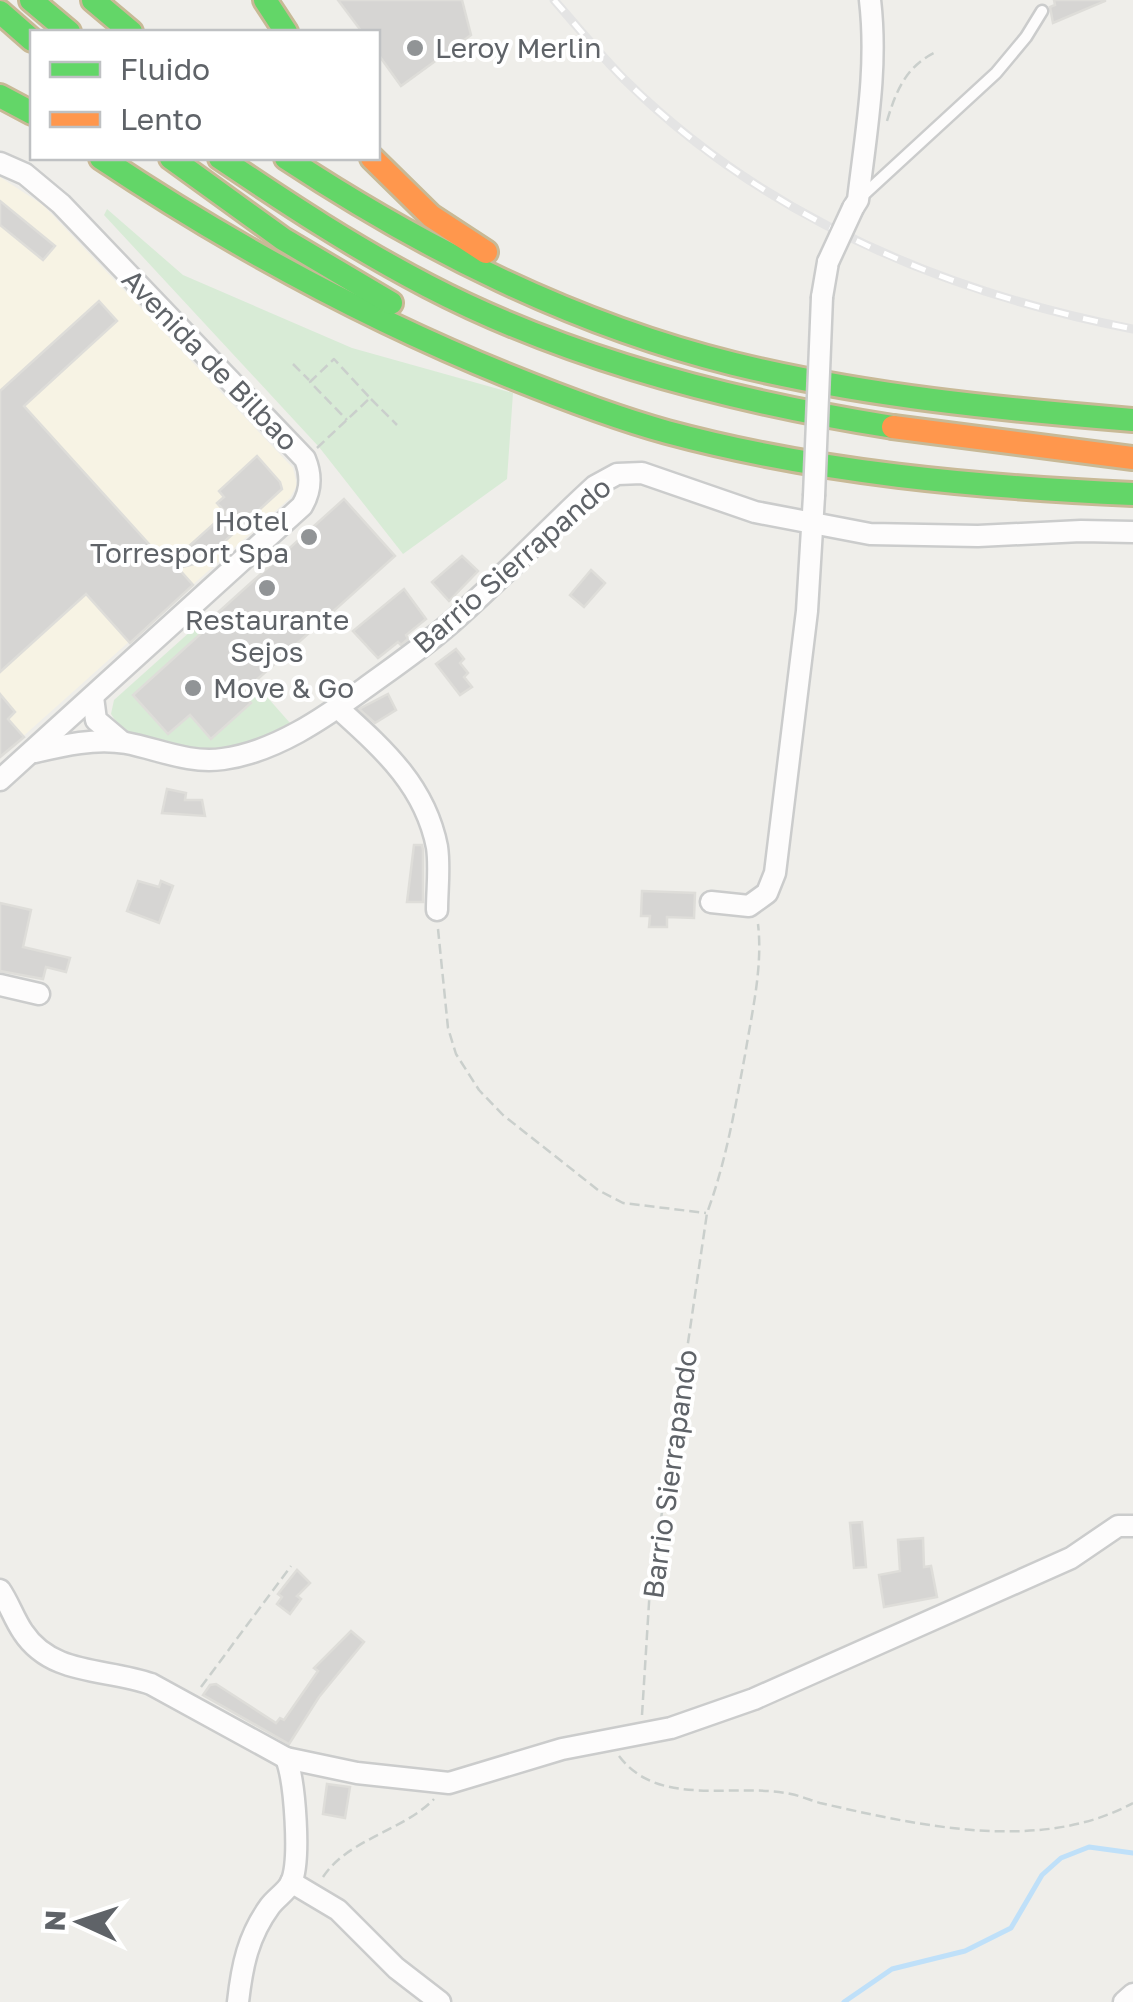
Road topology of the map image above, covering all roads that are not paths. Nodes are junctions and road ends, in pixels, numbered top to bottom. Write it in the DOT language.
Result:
graph roads {
  1 [pos="93,0"];
  2 [pos="265,0"];
  3 [pos="870,0"];
  4 [pos="36,4"];
  5 [pos="1042,11"];
  6 [pos="0,12"];
  7 [pos="67,30"];
  8 [pos="130,30"];
  9 [pos="285,30"];
  10 [pos="28,36"];
  11 [pos="0,96"];
  12 [pos="30,112"];
  13 [pos="104,160"];
  14 [pos="174,160"];
  15 [pos="223,160"];
  16 [pos="289,160"];
  17 [pos="374,160"];
  18 [pos="0,163"];
  19 [pos="855,204"];
  20 [pos="796,378"];
  21 [pos="1133,420"];
  22 [pos="728,443"];
  23 [pos="1133,458"];
  24 [pos="1133,494"];
  25 [pos="814,525"];
  26 [pos="1133,532"];
  27 [pos="93,696"];
  28 [pos="338,708"];
  29 [pos="70,719"];
  30 [pos="116,738"];
  31 [pos="35,752"];
  32 [pos="0,780"];
  33 [pos="710,902"];
  34 [pos="436,910"];
  35 [pos="0,984"];
  36 [pos="39,994"];
  37 [pos="1133,1526"];
  38 [pos="0,1590"];
  39 [pos="286,1758"];
  40 [pos="291,1882"];
  41 [pos="1133,1994"];
  42 [pos="238,2002"];
  43 [pos="440,2002"];
  44 [pos="1124,2002"];
  1 -- 8 [label="highway"];
  2 -- 9 [label="highway"];
  3 -- 19 [label="street"];
  4 -- 7 [label="highway"];
  5 -- 19 [label="lane"];
  6 -- 10 [label="highway"];
  11 -- 12 [label="highway"];
  13 -- 22 [label="highway"];
  14 -- 22 [label="highway"];
  15 -- 23 [label="highway"];
  16 -- 20 [label="highway"];
  17 -- 20 [label="highway"];
  18 -- 27 [label="street, Avenida de Bilbao"];
  19 -- 25 [label="street, bridge"];
  20 -- 21 [label="highway"];
  22 -- 24 [label="highway"];
  25 -- 26 [label="street"];
  25 -- 28 [label="street, Barrio Sierrapando"];
  25 -- 33 [label="street"];
  27 -- 29 [label="street, Barrio Sierrapando"];
  27 -- 30 [label="street"];
  28 -- 30 [label="street, Barrio Sierrapando"];
  28 -- 34 [label="street"];
  29 -- 30 [label="street, Barrio Sierrapando"];
  29 -- 31 [label="street, Barrio Sierrapando"];
  30 -- 31 [label="street, Barrio Sierrapando"];
  31 -- 32 [label="street, Barrio Sierrapando"];
  35 -- 36 [label="street"];
  37 -- 39 [label="street"];
  38 -- 39 [label="street"];
  39 -- 40 [label="street"];
  40 -- 42 [label="street"];
  40 -- 43 [label="street"];
  41 -- 44 [label="street"];
}
